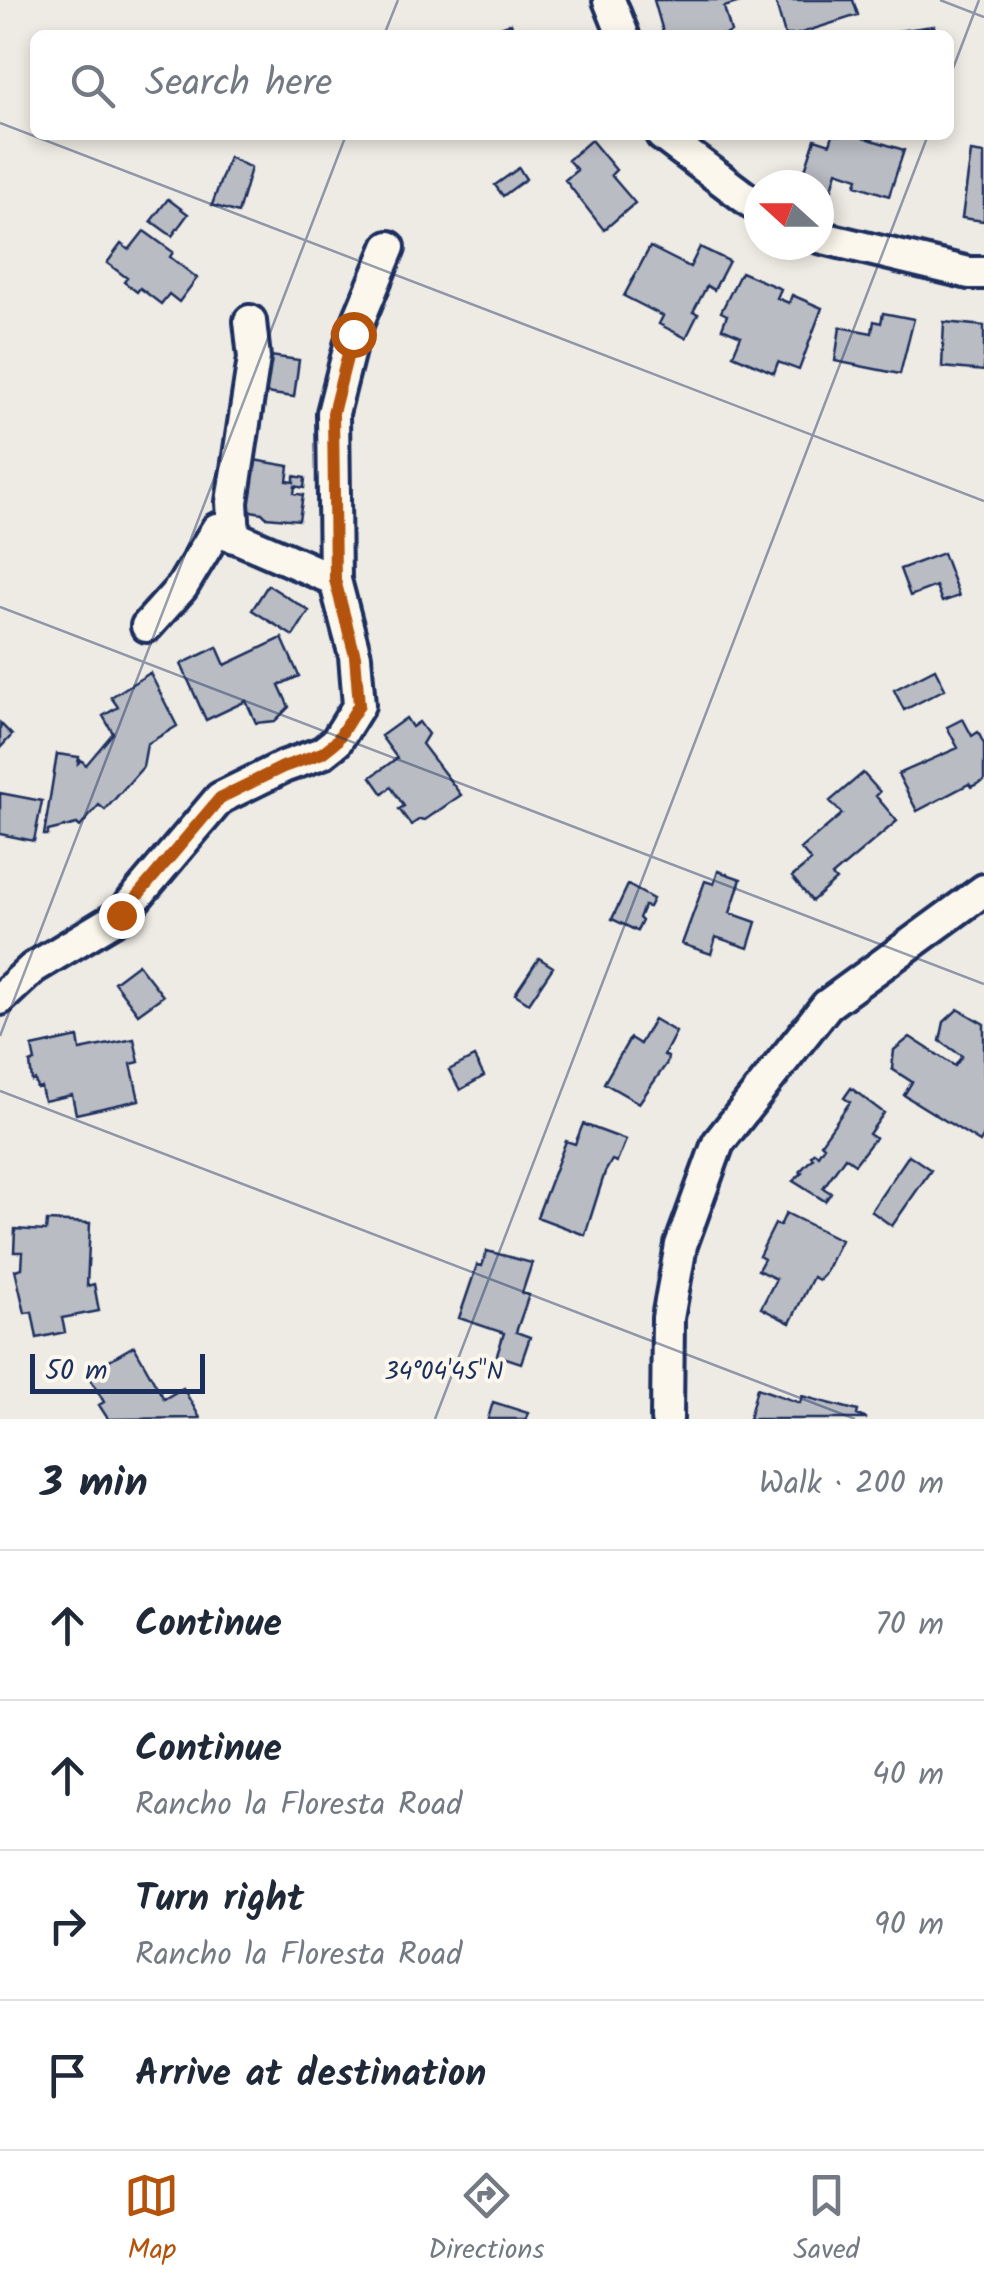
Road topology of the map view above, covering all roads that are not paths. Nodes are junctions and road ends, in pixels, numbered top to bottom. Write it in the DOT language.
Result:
graph roads {
  1 [pos="609,0"];
  2 [pos="621,30"];
  3 [pos="669,140"];
  4 [pos="744,197"];
  5 [pos="834,241"];
  6 [pos="389,247"];
  7 [pos="984,273"];
  8 [pos="250,320"];
  9 [pos="234,537"];
  10 [pos="335,580"];
  11 [pos="147,626"];
  12 [pos="984,890"];
  13 [pos="0,999"];
  14 [pos="667,1419"];
  1 -- 2 [label="street"];
  3 -- 4 [label="street"];
  5 -- 7 [label="street"];
  6 -- 10 [label="street"];
  8 -- 9 [label="street"];
  9 -- 10 [label="street"];
  9 -- 11 [label="street"];
  10 -- 13 [label="street"];
  12 -- 14 [label="street"];
}
